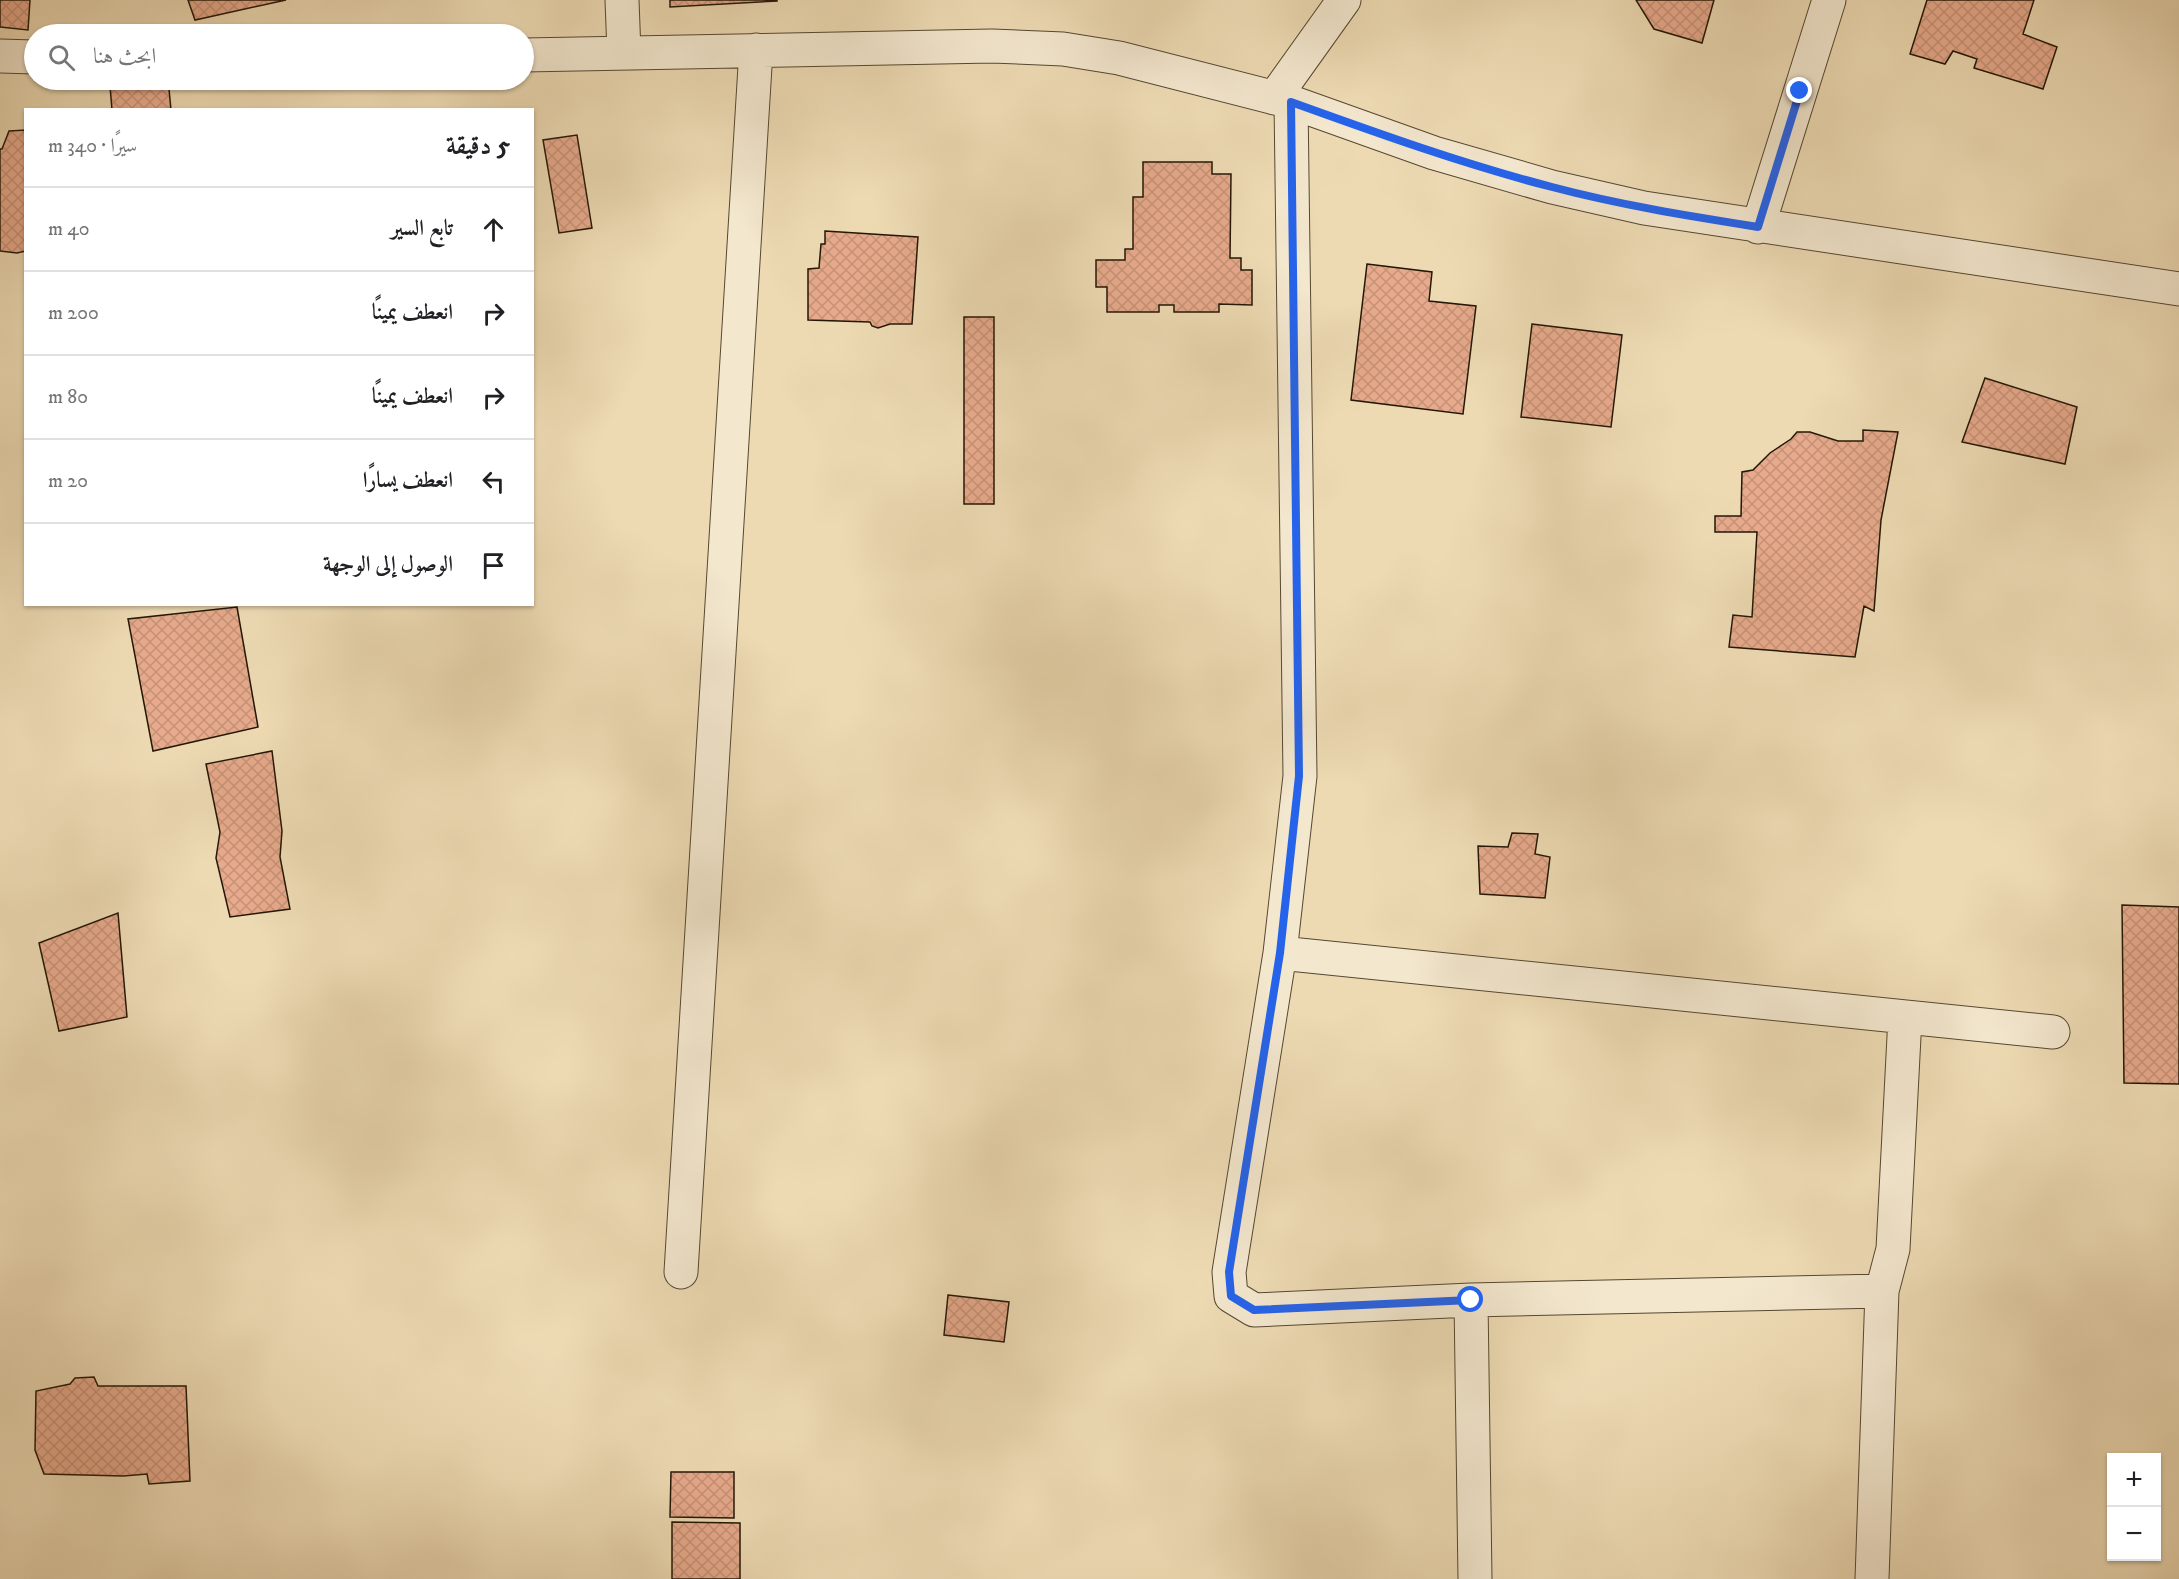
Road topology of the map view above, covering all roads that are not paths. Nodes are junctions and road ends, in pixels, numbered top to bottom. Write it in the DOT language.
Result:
graph roads {
  1 [pos="622,0"];
  2 [pos="1344,0"];
  3 [pos="1828,0"];
  4 [pos="756,50"];
  5 [pos="624,53"];
  6 [pos="534,55"];
  7 [pos="0,56"];
  8 [pos="24,57"];
  9 [pos="1282,100"];
  10 [pos="1758,227"];
  11 [pos="2179,289"];
  12 [pos="1280,953"];
  13 [pos="1905,1017"];
  14 [pos="2053,1032"];
  15 [pos="681,1272"];
  16 [pos="1882,1291"];
  17 [pos="1471,1300"];
  18 [pos="1475,1579"];
  19 [pos="1872,1579"];
  1 -- 5 [label="street"];
  2 -- 9 [label="street"];
  3 -- 10 [label="street"];
  4 -- 5 [label="street"];
  4 -- 9 [label="street"];
  4 -- 15 [label="street"];
  5 -- 6 [label="street"];
  7 -- 8 [label="street"];
  9 -- 10 [label="street"];
  9 -- 12 [label="street"];
  10 -- 11 [label="street"];
  12 -- 13 [label="street"];
  12 -- 17 [label="street"];
  13 -- 14 [label="street"];
  13 -- 16 [label="street"];
  16 -- 17 [label="street"];
  16 -- 19 [label="street"];
  17 -- 18 [label="street"];
}
